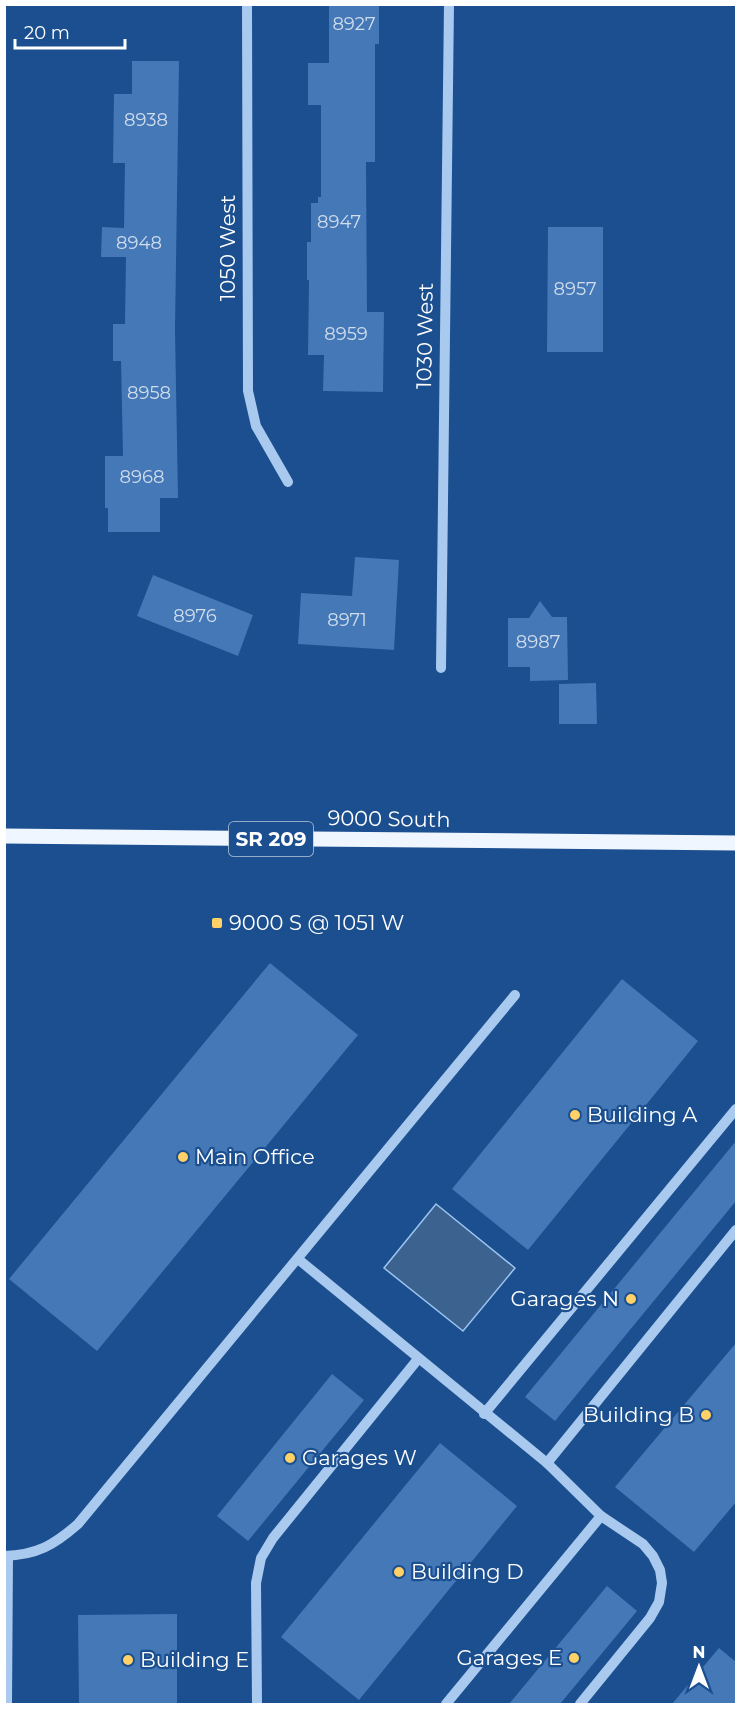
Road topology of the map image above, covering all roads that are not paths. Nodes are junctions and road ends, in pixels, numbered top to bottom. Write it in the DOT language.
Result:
graph roads {
  1 [pos="247,4"];
  2 [pos="448,4"];
  3 [pos="288,482"];
  4 [pos="441,669"];
  5 [pos="4,836"];
  6 [pos="736,843"];
  7 [pos="515,995"];
  8 [pos="736,1109"];
  9 [pos="736,1230"];
  10 [pos="298,1259"];
  11 [pos="418,1359"];
  12 [pos="484,1414"];
  13 [pos="547,1463"];
  14 [pos="601,1516"];
  15 [pos="6,1556"];
  16 [pos="7,1704"];
  17 [pos="257,1704"];
  18 [pos="446,1704"];
  19 [pos="580,1704"];
  1 -- 3 [label="street, 1050 West"];
  2 -- 4 [label="street, 1030 West"];
  5 -- 6 [label="main road, 9000 South / SR 209"];
  7 -- 10 [label="street"];
  8 -- 12 [label="street"];
  9 -- 13 [label="street"];
  10 -- 11 [label="street"];
  10 -- 15 [label="street"];
  11 -- 12 [label="street"];
  11 -- 17 [label="street"];
  12 -- 13 [label="street"];
  13 -- 14 [label="street"];
  14 -- 18 [label="street"];
  14 -- 19 [label="street"];
  15 -- 16 [label="street"];
}
